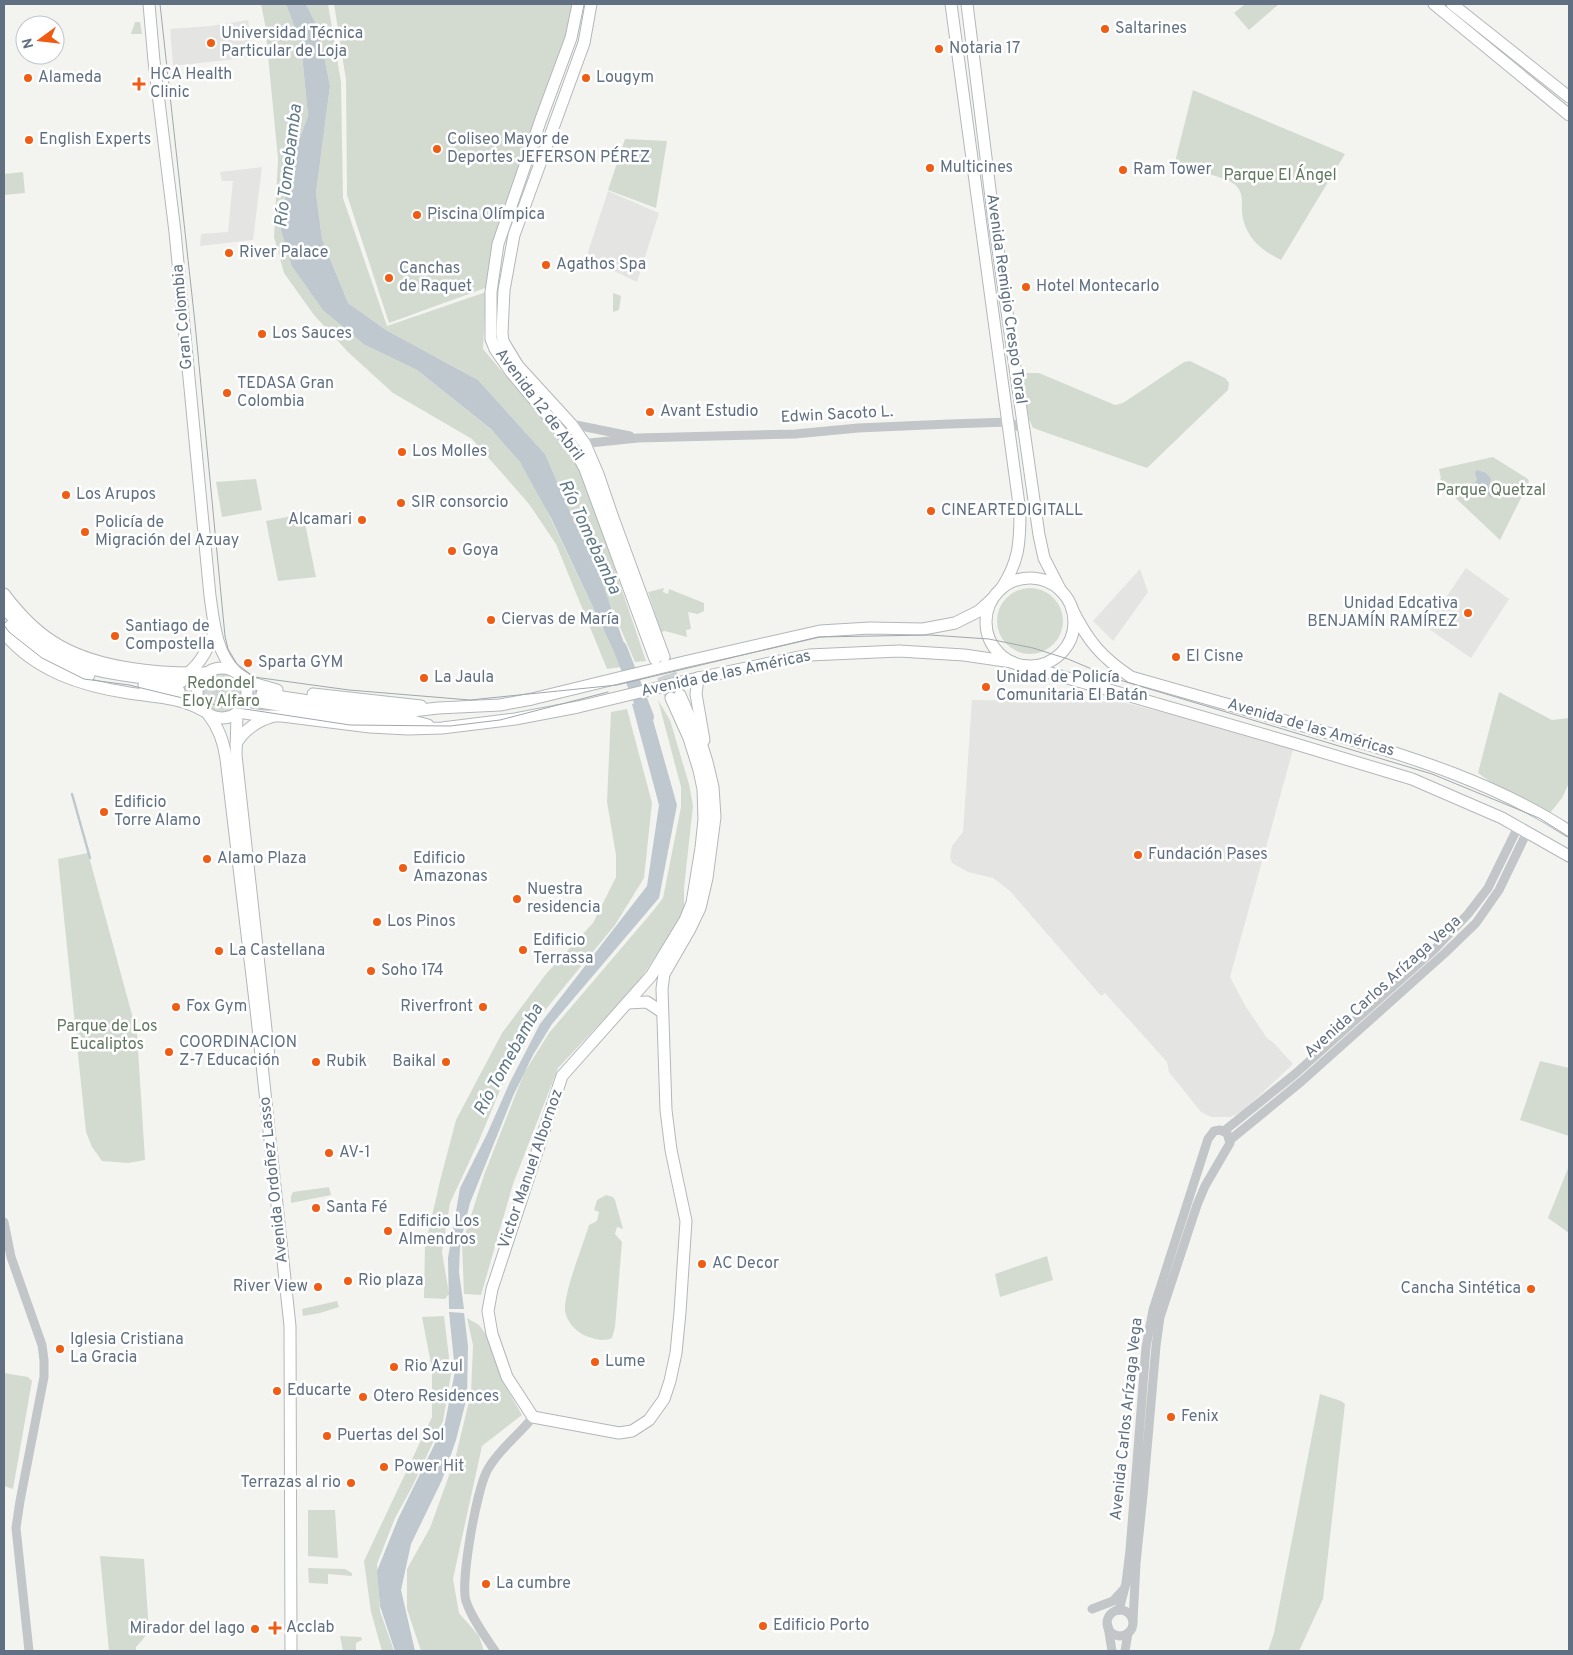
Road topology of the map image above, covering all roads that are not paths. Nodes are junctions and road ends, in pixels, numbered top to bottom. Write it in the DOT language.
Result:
graph roads {
  1 [pos="149,4"];
  2 [pos="578,4"];
  3 [pos="591,4"];
  4 [pos="951,4"];
  5 [pos="967,4"];
  6 [pos="1434,4"];
  7 [pos="1452,4"];
  8 [pos="1569,97"];
  9 [pos="1569,115"];
  10 [pos="1009,422"];
  11 [pos="571,424"];
  12 [pos="1025,430"];
  13 [pos="638,438"];
  14 [pos="572,444"];
  15 [pos="585,444"];
  16 [pos="612,515"];
  17 [pos="624,574"];
  18 [pos="1001,589"];
  19 [pos="1061,591"];
  20 [pos="4,594"];
  21 [pos="992,599"];
  22 [pos="4,608"];
  23 [pos="1072,610"];
  24 [pos="4,619"];
  25 [pos="215,630"];
  26 [pos="4,633"];
  27 [pos="684,662"];
  28 [pos="1012,662"];
  29 [pos="1026,666"];
  30 [pos="646,671"];
  31 [pos="207,673"];
  32 [pos="238,673"];
  33 [pos="698,678"];
  34 [pos="182,682"];
  35 [pos="651,689"];
  36 [pos="676,697"];
  37 [pos="438,708"];
  38 [pos="206,712"];
  39 [pos="238,713"];
  40 [pos="282,716"];
  41 [pos="442,728"];
  42 [pos="236,744"];
  43 [pos="233,771"];
  44 [pos="710,818"];
  45 [pos="1522,830"];
  46 [pos="1569,831"];
  47 [pos="1569,856"];
  48 [pos="642,986"];
  49 [pos="662,1000"];
  50 [pos="627,1004"];
  51 [pos="662,1012"];
  52 [pos="1224,1131"];
  53 [pos="1230,1140"];
  54 [pos="4,1222"];
  55 [pos="533,1417"];
  56 [pos="1126,1583"];
  57 [pos="1092,1609"];
  58 [pos="1118,1610"];
  59 [pos="1132,1621"];
  60 [pos="1107,1624"];
  61 [pos="1128,1633"];
  62 [pos="29,1651"];
  63 [pos="291,1651"];
  64 [pos="298,1651"];
  65 [pos="495,1651"];
  66 [pos="1112,1651"];
  67 [pos="1125,1651"];
  1 -- 25 [label="main road, Gran Colombia"];
  2 -- 14 [label="main road, Avenida 12 de Abril"];
  3 -- 11 [label="main road, Avenida 12 de Abril"];
  4 -- 10 [label="main road, Avenida Remigio Crespo Toral"];
  5 -- 12 [label="main road, Avenida Remigio Crespo Toral"];
  6 -- 9 [label="main road"];
  7 -- 8 [label="main road"];
  10 -- 12 [label="street"];
  10 -- 13 [label="street, Edwin Sacoto L."];
  10 -- 18 [label="main road, Avenida Remigio Crespo Toral"];
  11 -- 13 [label="street, Edwin Sacoto L."];
  11 -- 15 [label="main road, Avenida 12 de Abril"];
  12 -- 19 [label="main road, Avenida Remigio Crespo Toral"];
  13 -- 15 [label="street, Edwin Sacoto L."];
  14 -- 15 [label="street, Edwin Sacoto L."];
  14 -- 17 [label="main road, Avenida 12 de Abril"];
  15 -- 16 [label="main road, Avenida 12 de Abril"];
  16 -- 17 [label="main road"];
  16 -- 27 [label="main road"];
  17 -- 30 [label="main road"];
  18 -- 19 [label="main road"];
  18 -- 21 [label="main road"];
  19 -- 23 [label="main road"];
  20 -- 34 [label="main road"];
  21 -- 27 [label="main road, Avenida de las Américas"];
  21 -- 28 [label="main road"];
  22 -- 34 [label="main road"];
  23 -- 29 [label="main road"];
  23 -- 46 [label="main road, Avenida de las Américas"];
  24 -- 34 [label="main road"];
  25 -- 31 [label="main road, Gran Colombia"];
  25 -- 32 [label="main road, Gran Colombia"];
  25 -- 34 [label="main road"];
  26 -- 38 [label="main road"];
  27 -- 30 [label="main road, Avenida de las Américas"];
  28 -- 29 [label="main road"];
  28 -- 33 [label="main road, Avenida de las Américas"];
  29 -- 45 [label="main road, Avenida de las Américas"];
  30 -- 37 [label="main road, Avenida de las Américas"];
  31 -- 32 [label="main road"];
  31 -- 34 [label="main road"];
  31 -- 38 [label="main road"];
  32 -- 37 [label="main road, Avenida de las Américas"];
  32 -- 39 [label="main road"];
  33 -- 35 [label="main road, Avenida de las Américas"];
  33 -- 44 [label="main road"];
  35 -- 41 [label="main road, Avenida de las Américas"];
  35 -- 44 [label="main road"];
  36 -- 44 [label="main road, Victor Manuel Albornoz"];
  37 -- 41 [label="main road, Avenida de las Américas"];
  38 -- 39 [label="main road"];
  38 -- 43 [label="main road, Avenida Ordoñez Lasso"];
  39 -- 40 [label="main road, Avenida de las Américas"];
  39 -- 42 [label="main road, Avenida Ordoñez Lasso"];
  40 -- 41 [label="main road, Avenida de las Américas"];
  40 -- 42 [label="main road"];
  42 -- 43 [label="main road, Avenida Ordoñez Lasso"];
  43 -- 63 [label="main road, Avenida Ordoñez Lasso"];
  43 -- 64 [label="main road, Avenida Ordoñez Lasso"];
  44 -- 48 [label="main road, Victor Manuel Albornoz"];
  44 -- 49 [label="main road, Victor Manuel Albornoz"];
  45 -- 47 [label="main road, Avenida de las Américas"];
  45 -- 52 [label="street, Avenida Carlos Arízaga Vega"];
  45 -- 53 [label="street, Avenida Carlos Arízaga Vega"];
  48 -- 49 [label="main road"];
  48 -- 50 [label="main road, Victor Manuel Albornoz"];
  49 -- 51 [label="main road"];
  50 -- 51 [label="main road"];
  50 -- 55 [label="main road, Victor Manuel Albornoz"];
  51 -- 55 [label="main road"];
  52 -- 53 [label="street"];
  52 -- 56 [label="street, Avenida Carlos Arízaga Vega"];
  53 -- 59 [label="street, Avenida Carlos Arízaga Vega"];
  54 -- 62 [label="street"];
  55 -- 65 [label="street"];
  56 -- 57 [label="street"];
  56 -- 58 [label="street, Avenida Carlos Arízaga Vega"];
  58 -- 59 [label="street"];
  58 -- 60 [label="street"];
  59 -- 61 [label="street"];
  60 -- 61 [label="street"];
  60 -- 66 [label="street"];
  61 -- 67 [label="street"];
}
